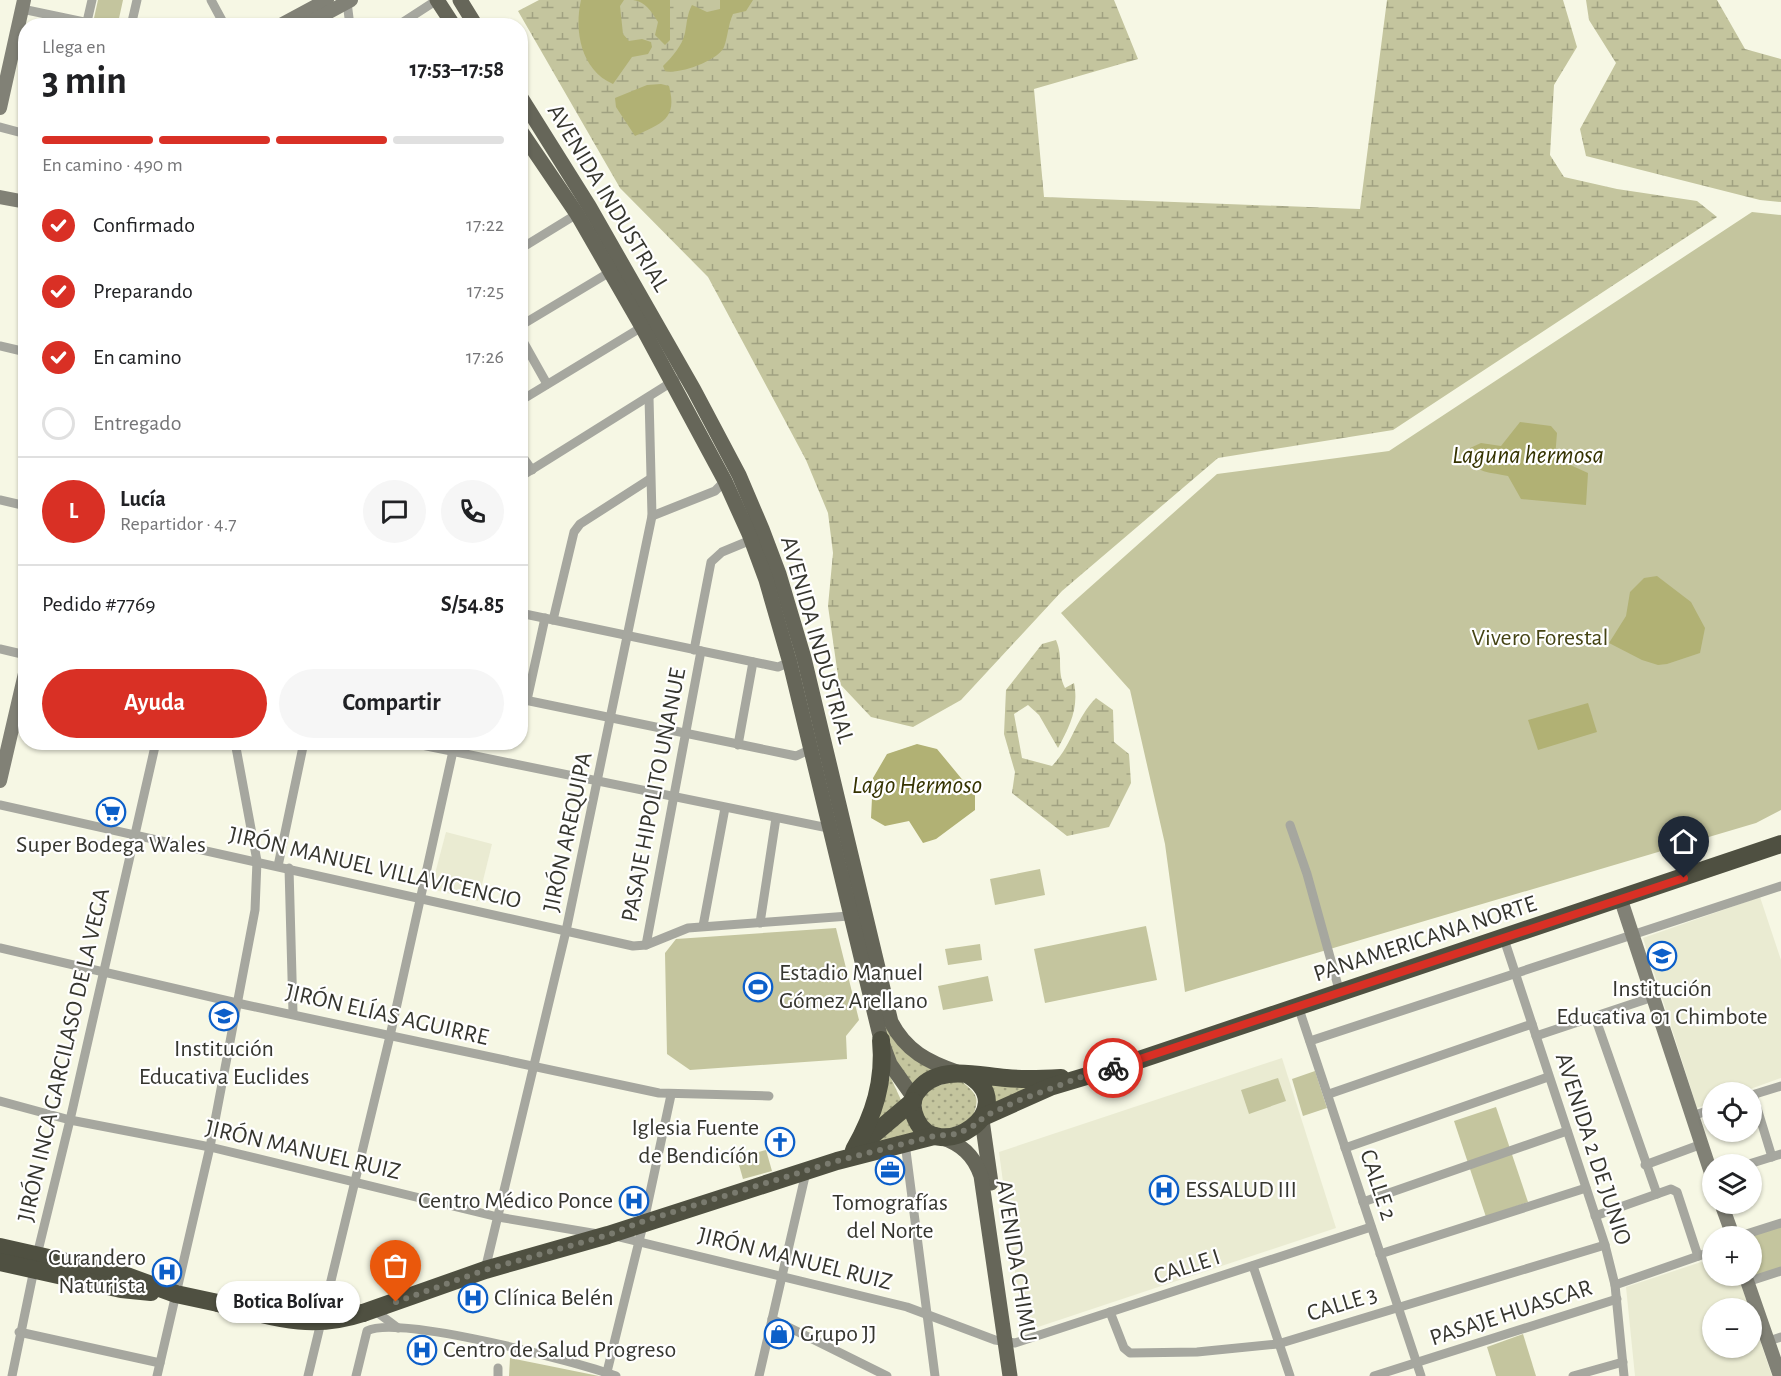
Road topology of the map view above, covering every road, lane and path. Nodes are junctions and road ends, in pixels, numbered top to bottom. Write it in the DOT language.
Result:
graph roads {
  1 [pos="92,0"];
  2 [pos="137,0"];
  3 [pos="211,0"];
  4 [pos="327,0"];
  5 [pos="437,0"];
  6 [pos="460,0"];
  7 [pos="349,1"];
  8 [pos="23,4"];
  9 [pos="68,18"];
  10 [pos="88,18"];
  11 [pos="133,18"];
  12 [pos="221,18"];
  13 [pos="294,18"];
  14 [pos="318,18"];
  15 [pos="350,18"];
  16 [pos="409,18"];
  17 [pos="449,18"];
  18 [pos="471,18"];
  19 [pos="18,27"];
  20 [pos="0,108"];
  21 [pos="528,109"];
  22 [pos="0,127"];
  23 [pos="18,132"];
  24 [pos="528,142"];
  25 [pos="0,197"];
  26 [pos="18,200"];
  27 [pos="577,214"];
  28 [pos="528,243"];
  29 [pos="610,272"];
  30 [pos="528,321"];
  31 [pos="642,327"];
  32 [pos="0,346"];
  33 [pos="18,350"];
  34 [pos="528,350"];
  35 [pos="678,378"];
  36 [pos="547,384"];
  37 [pos="528,395"];
  38 [pos="649,397"];
  39 [pos="528,464"];
  40 [pos="532,470"];
  41 [pos="528,472"];
  42 [pos="650,479"];
  43 [pos="725,481"];
  44 [pos="0,500"];
  45 [pos="18,504"];
  46 [pos="652,516"];
  47 [pos="751,540"];
  48 [pos="528,615"];
  49 [pos="549,619"];
  50 [pos="629,636"];
  51 [pos="0,649"];
  52 [pos="698,650"];
  53 [pos="18,653"];
  54 [pos="796,660"];
  55 [pos="753,662"];
  56 [pos="528,687"];
  57 [pos="528,701"];
  58 [pos="18,703"];
  59 [pos="612,718"];
  60 [pos="686,732"];
  61 [pos="738,745"];
  62 [pos="154,750"];
  63 [pos="236,750"];
  64 [pos="302,750"];
  65 [pos="452,750"];
  66 [pos="465,750"];
  67 [pos="809,750"];
  68 [pos="0,781"];
  69 [pos="599,783"];
  70 [pos="674,797"];
  71 [pos="0,805"];
  72 [pos="725,808"];
  73 [pos="776,818"];
  74 [pos="1290,825"];
  75 [pos="828,828"];
  76 [pos="844,831"];
  77 [pos="136,835"];
  78 [pos="1781,844"];
  79 [pos="257,861"];
  80 [pos="278,866"];
  81 [pos="289,868"];
  82 [pos="1781,886"];
  83 [pos="420,898"];
  84 [pos="1621,900"];
  85 [pos="849,916"];
  86 [pos="760,923"];
  87 [pos="703,926"];
  88 [pos="566,931"];
  89 [pos="1632,934"];
  90 [pos="1504,939"];
  91 [pos="646,945"];
  92 [pos="0,948"];
  93 [pos="104,973"];
  94 [pos="1515,973"];
  95 [pos="1340,993"];
  96 [pos="1653,997"];
  97 [pos="237,1003"];
  98 [pos="1298,1006"];
  99 [pos="293,1013"];
  100 [pos="1595,1017"];
  101 [pos="1532,1024"];
  102 [pos="390,1036"];
  103 [pos="1536,1036"];
  104 [pos="881,1040"];
  105 [pos="1310,1041"];
  106 [pos="534,1068"];
  107 [pos="962,1073"];
  108 [pos="1084,1076"];
  109 [pos="1548,1077"];
  110 [pos="1781,1086"];
  111 [pos="1762,1092"];
  112 [pos="1329,1094"];
  113 [pos="671,1095"];
  114 [pos="769,1096"];
  115 [pos="914,1100"];
  116 [pos="0,1101"];
  117 [pos="1702,1113"];
  118 [pos="1692,1116"];
  119 [pos="983,1119"];
  120 [pos="1762,1119"];
  121 [pos="70,1120"];
  122 [pos="1567,1131"];
  123 [pos="937,1137"];
  124 [pos="905,1143"];
  125 [pos="1702,1144"];
  126 [pos="210,1147"];
  127 [pos="1345,1148"];
  128 [pos="854,1150"];
  129 [pos="1705,1154"];
  130 [pos="1777,1156"];
  131 [pos="1762,1160"];
  132 [pos="837,1161"];
  133 [pos="1645,1165"];
  134 [pos="806,1172"];
  135 [pos="355,1183"];
  136 [pos="1586,1188"];
  137 [pos="1657,1194"];
  138 [pos="1363,1202"];
  139 [pos="1595,1216"];
  140 [pos="498,1217"];
  141 [pos="644,1221"];
  142 [pos="1781,1223"];
  143 [pos="1371,1227"];
  144 [pos="1762,1229"];
  145 [pos="608,1235"];
  146 [pos="637,1240"];
  147 [pos="1605,1245"];
  148 [pos="0,1247"];
  149 [pos="1380,1254"];
  150 [pos="1702,1255"];
  151 [pos="1698,1256"];
  152 [pos="0,1262"];
  153 [pos="35,1262"];
  154 [pos="1253,1266"];
  155 [pos="485,1270"];
  156 [pos="1781,1271"];
  157 [pos="1762,1275"];
  158 [pos="782,1277"];
  159 [pos="1615,1285"];
  160 [pos="1749,1286"];
  161 [pos="178,1295"];
  162 [pos="1617,1299"];
  163 [pos="1398,1307"];
  164 [pos="325,1310"];
  165 [pos="1110,1312"];
  166 [pos="926,1313"];
  167 [pos="368,1318"];
  168 [pos="772,1319"];
  169 [pos="398,1328"];
  170 [pos="19,1332"];
  171 [pos="1775,1339"];
  172 [pos="1010,1343"];
  173 [pos="1278,1344"];
  174 [pos="1623,1362"];
  175 [pos="160,1363"];
  176 [pos="1416,1363"];
  177 [pos="610,1375"];
  178 [pos="12,1376"];
  179 [pos="157,1376"];
  180 [pos="308,1376"];
  181 [pos="356,1376"];
  182 [pos="759,1376"];
  183 [pos="887,1376"];
  184 [pos="935,1376"];
  185 [pos="1010,1376"];
  186 [pos="1021,1376"];
  187 [pos="1290,1376"];
  188 [pos="1374,1376"];
  189 [pos="1421,1376"];
  190 [pos="1574,1376"];
  191 [pos="1624,1376"];
  192 [pos="1780,1376"];
  1 -- 10 [label="street"];
  2 -- 11 [label="street"];
  3 -- 12 [label="street"];
  4 -- 13 [label="street"];
  5 -- 16 [label="street"];
  5 -- 17 [label="main road"];
  6 -- 18 [label="main road"];
  7 -- 14 [label="street"];
  7 -- 15 [label="street"];
  8 -- 9 [label="street"];
  19 -- 20 [label="street"];
  21 -- 35 [label="main road, AVENIDA INDUSTRIAL"];
  22 -- 23 [label="street"];
  24 -- 27 [label="main road, AVENIDA INDUSTRIAL"];
  25 -- 26 [label="street"];
  27 -- 28 [label="street"];
  27 -- 29 [label="main road, AVENIDA INDUSTRIAL"];
  29 -- 30 [label="street"];
  29 -- 31 [label="main road, AVENIDA INDUSTRIAL"];
  31 -- 35 [label="main road, AVENIDA INDUSTRIAL"];
  31 -- 36 [label="street"];
  32 -- 33 [label="street"];
  34 -- 36 [label="street"];
  35 -- 38 [label="street"];
  35 -- 43 [label="main road, AVENIDA INDUSTRIAL"];
  35 -- 54 [label="main road, AVENIDA INDUSTRIAL"];
  36 -- 37 [label="street"];
  38 -- 40 [label="street"];
  38 -- 42 [label="street, JIRÓN AREQUIPA"];
  39 -- 40 [label="street"];
  40 -- 41 [label="street"];
  42 -- 46 [label="street, JIRÓN AREQUIPA"];
  42 -- 49 [label="street"];
  43 -- 46 [label="street"];
  43 -- 47 [label="main road, AVENIDA INDUSTRIAL"];
  44 -- 45 [label="street"];
  46 -- 50 [label="street, JIRÓN AREQUIPA"];
  47 -- 52 [label="street, PASAJE HIPOLITO UNANUE"];
  47 -- 54 [label="main road, AVENIDA INDUSTRIAL"];
  48 -- 49 [label="street"];
  49 -- 50 [label="street"];
  49 -- 56 [label="street"];
  50 -- 52 [label="street"];
  50 -- 59 [label="street, JIRÓN AREQUIPA"];
  51 -- 53 [label="street"];
  52 -- 55 [label="street"];
  52 -- 60 [label="street, PASAJE HIPOLITO UNANUE"];
  54 -- 55 [label="street"];
  54 -- 67 [label="main road, AVENIDA INDUSTRIAL"];
  54 -- 76 [label="main road, AVENIDA INDUSTRIAL"];
  55 -- 61 [label="street"];
  57 -- 59 [label="street"];
  58 -- 68 [label="street"];
  59 -- 60 [label="street"];
  59 -- 69 [label="street, JIRÓN AREQUIPA"];
  60 -- 61 [label="street"];
  60 -- 70 [label="street, PASAJE HIPOLITO UNANUE"];
  61 -- 67 [label="street"];
  62 -- 77 [label="street, JIRÓN INCA GARCILASO DE LA VEGA"];
  63 -- 79 [label="street"];
  64 -- 80 [label="street"];
  65 -- 83 [label="street"];
  66 -- 69 [label="street"];
  67 -- 75 [label="main road, AVENIDA INDUSTRIAL"];
  69 -- 70 [label="street"];
  69 -- 88 [label="street, JIRÓN AREQUIPA"];
  70 -- 72 [label="street"];
  70 -- 91 [label="street, PASAJE HIPOLITO UNANUE"];
  71 -- 77 [label="street, JIRÓN MANUEL VILLAVICENCIO"];
  72 -- 73 [label="street"];
  72 -- 87 [label="street"];
  73 -- 75 [label="street"];
  73 -- 86 [label="street"];
  74 -- 95 [label="street"];
  75 -- 76 [label="street"];
  75 -- 85 [label="main road, AVENIDA INDUSTRIAL"];
  76 -- 107 [label="main road, AVENIDA INDUSTRIAL"];
  77 -- 79 [label="street, JIRÓN MANUEL VILLAVICENCIO"];
  77 -- 93 [label="street, JIRÓN INCA GARCILASO DE LA VEGA"];
  78 -- 84 [label="highway, PANAMERICANA NORTE"];
  79 -- 80 [label="street, JIRÓN MANUEL VILLAVICENCIO"];
  79 -- 97 [label="street"];
  80 -- 81 [label="street, JIRÓN MANUEL VILLAVICENCIO"];
  81 -- 83 [label="street, JIRÓN MANUEL VILLAVICENCIO"];
  81 -- 99 [label="street"];
  82 -- 89 [label="street"];
  83 -- 88 [label="street, JIRÓN MANUEL VILLAVICENCIO"];
  83 -- 102 [label="street"];
  84 -- 89 [label="street"];
  84 -- 90 [label="highway, PANAMERICANA NORTE"];
  85 -- 86 [label="street, JIRÓN MANUEL VILLAVICENCIO"];
  85 -- 104 [label="main road, AVENIDA INDUSTRIAL"];
  86 -- 87 [label="street, JIRÓN MANUEL VILLAVICENCIO"];
  87 -- 91 [label="street, JIRÓN MANUEL VILLAVICENCIO"];
  88 -- 91 [label="street, JIRÓN MANUEL VILLAVICENCIO"];
  88 -- 106 [label="street, JIRÓN AREQUIPA"];
  89 -- 94 [label="street"];
  89 -- 96 [label="street"];
  90 -- 94 [label="street, AVENIDA 2 DE JUNIO"];
  90 -- 95 [label="highway, PANAMERICANA NORTE"];
  92 -- 93 [label="street, JIRÓN ELÍAS AGUIRRE"];
  93 -- 97 [label="street, JIRÓN ELÍAS AGUIRRE"];
  93 -- 121 [label="street, JIRÓN INCA GARCILASO DE LA VEGA"];
  94 -- 101 [label="street, AVENIDA 2 DE JUNIO"];
  94 -- 105 [label="street"];
  95 -- 98 [label="highway, PANAMERICANA NORTE"];
  96 -- 100 [label="street"];
  96 -- 118 [label="street"];
  97 -- 99 [label="street, JIRÓN ELÍAS AGUIRRE"];
  97 -- 126 [label="street"];
  98 -- 105 [label="street, CALLE 2"];
  98 -- 108 [label="highway, PANAMERICANA NORTE"];
  99 -- 102 [label="street, JIRÓN ELÍAS AGUIRRE"];
  100 -- 103 [label="street"];
  100 -- 133 [label="street"];
  101 -- 103 [label="street, AVENIDA 2 DE JUNIO"];
  101 -- 112 [label="street"];
  102 -- 106 [label="street, JIRÓN ELÍAS AGUIRRE"];
  102 -- 135 [label="street"];
  103 -- 109 [label="street, AVENIDA 2 DE JUNIO"];
  104 -- 115 [label="main road, AVENIDA INDUSTRIAL"];
  104 -- 128 [label="highway"];
  105 -- 112 [label="street, CALLE 2"];
  106 -- 113 [label="street, JIRÓN ELÍAS AGUIRRE"];
  106 -- 140 [label="street, JIRÓN AREQUIPA"];
  107 -- 108 [label="highway, PANAMERICANA NORTE"];
  107 -- 115 [label="highway"];
  107 -- 119 [label="highway"];
  108 -- 119 [label="highway, PANAMERICANA NORTE"];
  109 -- 122 [label="street, AVENIDA 2 DE JUNIO"];
  109 -- 127 [label="street"];
  110 -- 111 [label="street"];
  112 -- 127 [label="street, CALLE 2"];
  113 -- 114 [label="street, JIRÓN ELÍAS AGUIRRE"];
  113 -- 141 [label="street"];
  115 -- 123 [label="highway"];
  115 -- 128 [label="highway"];
  116 -- 121 [label="street, JIRÓN MANUEL RUIZ"];
  117 -- 118 [label="street"];
  118 -- 125 [label="street"];
  119 -- 123 [label="highway"];
  119 -- 172 [label="main road, AVENIDA CHIMU"];
  120 -- 130 [label="street"];
  121 -- 126 [label="street, JIRÓN MANUEL RUIZ"];
  121 -- 153 [label="street, JIRÓN INCA GARCILASO DE LA VEGA"];
  122 -- 136 [label="street, AVENIDA 2 DE JUNIO"];
  122 -- 138 [label="street"];
  123 -- 124 [label="highway"];
  123 -- 172 [label="main road, AVENIDA CHIMU"];
  124 -- 132 [label="highway"];
  124 -- 166 [label="street"];
  125 -- 129 [label="street"];
  125 -- 133 [label="street"];
  126 -- 135 [label="street, JIRÓN MANUEL RUIZ"];
  126 -- 161 [label="street"];
  127 -- 138 [label="street, CALLE 2"];
  128 -- 132 [label="highway"];
  130 -- 131 [label="street"];
  132 -- 134 [label="highway"];
  133 -- 137 [label="street"];
  134 -- 141 [label="highway"];
  134 -- 158 [label="street"];
  135 -- 140 [label="street, JIRÓN MANUEL RUIZ"];
  135 -- 164 [label="street"];
  136 -- 139 [label="street, AVENIDA 2 DE JUNIO"];
  136 -- 149 [label="street"];
  137 -- 139 [label="street"];
  137 -- 151 [label="street"];
  138 -- 143 [label="street, CALLE 2"];
  139 -- 147 [label="street, AVENIDA 2 DE JUNIO"];
  140 -- 145 [label="street, JIRÓN MANUEL RUIZ"];
  140 -- 155 [label="street, JIRÓN AREQUIPA"];
  141 -- 145 [label="highway"];
  141 -- 146 [label="street"];
  142 -- 144 [label="street"];
  143 -- 149 [label="street, CALLE 2"];
  143 -- 154 [label="street, CALLE I"];
  145 -- 146 [label="street, JIRÓN MANUEL RUIZ"];
  145 -- 155 [label="highway"];
  146 -- 158 [label="street, JIRÓN MANUEL RUIZ"];
  146 -- 177 [label="street"];
  147 -- 159 [label="street, AVENIDA 2 DE JUNIO"];
  147 -- 163 [label="street, CALLE 3"];
  148 -- 153 [label="highway"];
  149 -- 163 [label="street, CALLE 2"];
  150 -- 151 [label="street"];
  151 -- 159 [label="street"];
  152 -- 153 [label="highway"];
  153 -- 161 [label="highway"];
  153 -- 170 [label="street, JIRÓN INCA GARCILASO DE LA VEGA"];
  154 -- 165 [label="street, CALLE I"];
  154 -- 173 [label="street"];
  155 -- 167 [label="highway"];
  156 -- 157 [label="street"];
  158 -- 166 [label="street, JIRÓN MANUEL RUIZ"];
  158 -- 168 [label="street"];
  159 -- 162 [label="street, AVENIDA 2 DE JUNIO"];
  160 -- 171 [label="street"];
  161 -- 164 [label="street"];
  161 -- 167 [label="highway, bridge"];
  161 -- 175 [label="street"];
  162 -- 174 [label="street, AVENIDA 2 DE JUNIO"];
  162 -- 176 [label="street, PASAJE HUASCAR"];
  163 -- 173 [label="street, CALLE 3"];
  163 -- 176 [label="street, CALLE 2"];
  164 -- 180 [label="street"];
  165 -- 172 [label="street, CALLE I"];
  165 -- 173 [label="street, CALLE 3"];
  166 -- 172 [label="street, JIRÓN MANUEL RUIZ"];
  166 -- 184 [label="street"];
  167 -- 169 [label="street"];
  167 -- 169 [label="street"];
  167 -- 181 [label="street"];
  168 -- 182 [label="street"];
  168 -- 183 [label="street"];
  169 -- 177 [label="street"];
  170 -- 175 [label="street"];
  170 -- 178 [label="street, JIRÓN INCA GARCILASO DE LA VEGA"];
  171 -- 192 [label="street"];
  172 -- 185 [label="main road, AVENIDA CHIMU"];
  172 -- 186 [label="main road, AVENIDA CHIMU"];
  173 -- 187 [label="street"];
  174 -- 190 [label="street"];
  174 -- 191 [label="street, AVENIDA 2 DE JUNIO"];
  175 -- 179 [label="street"];
  176 -- 188 [label="street, PASAJE HUASCAR"];
  176 -- 189 [label="street, CALLE 2"];
}
